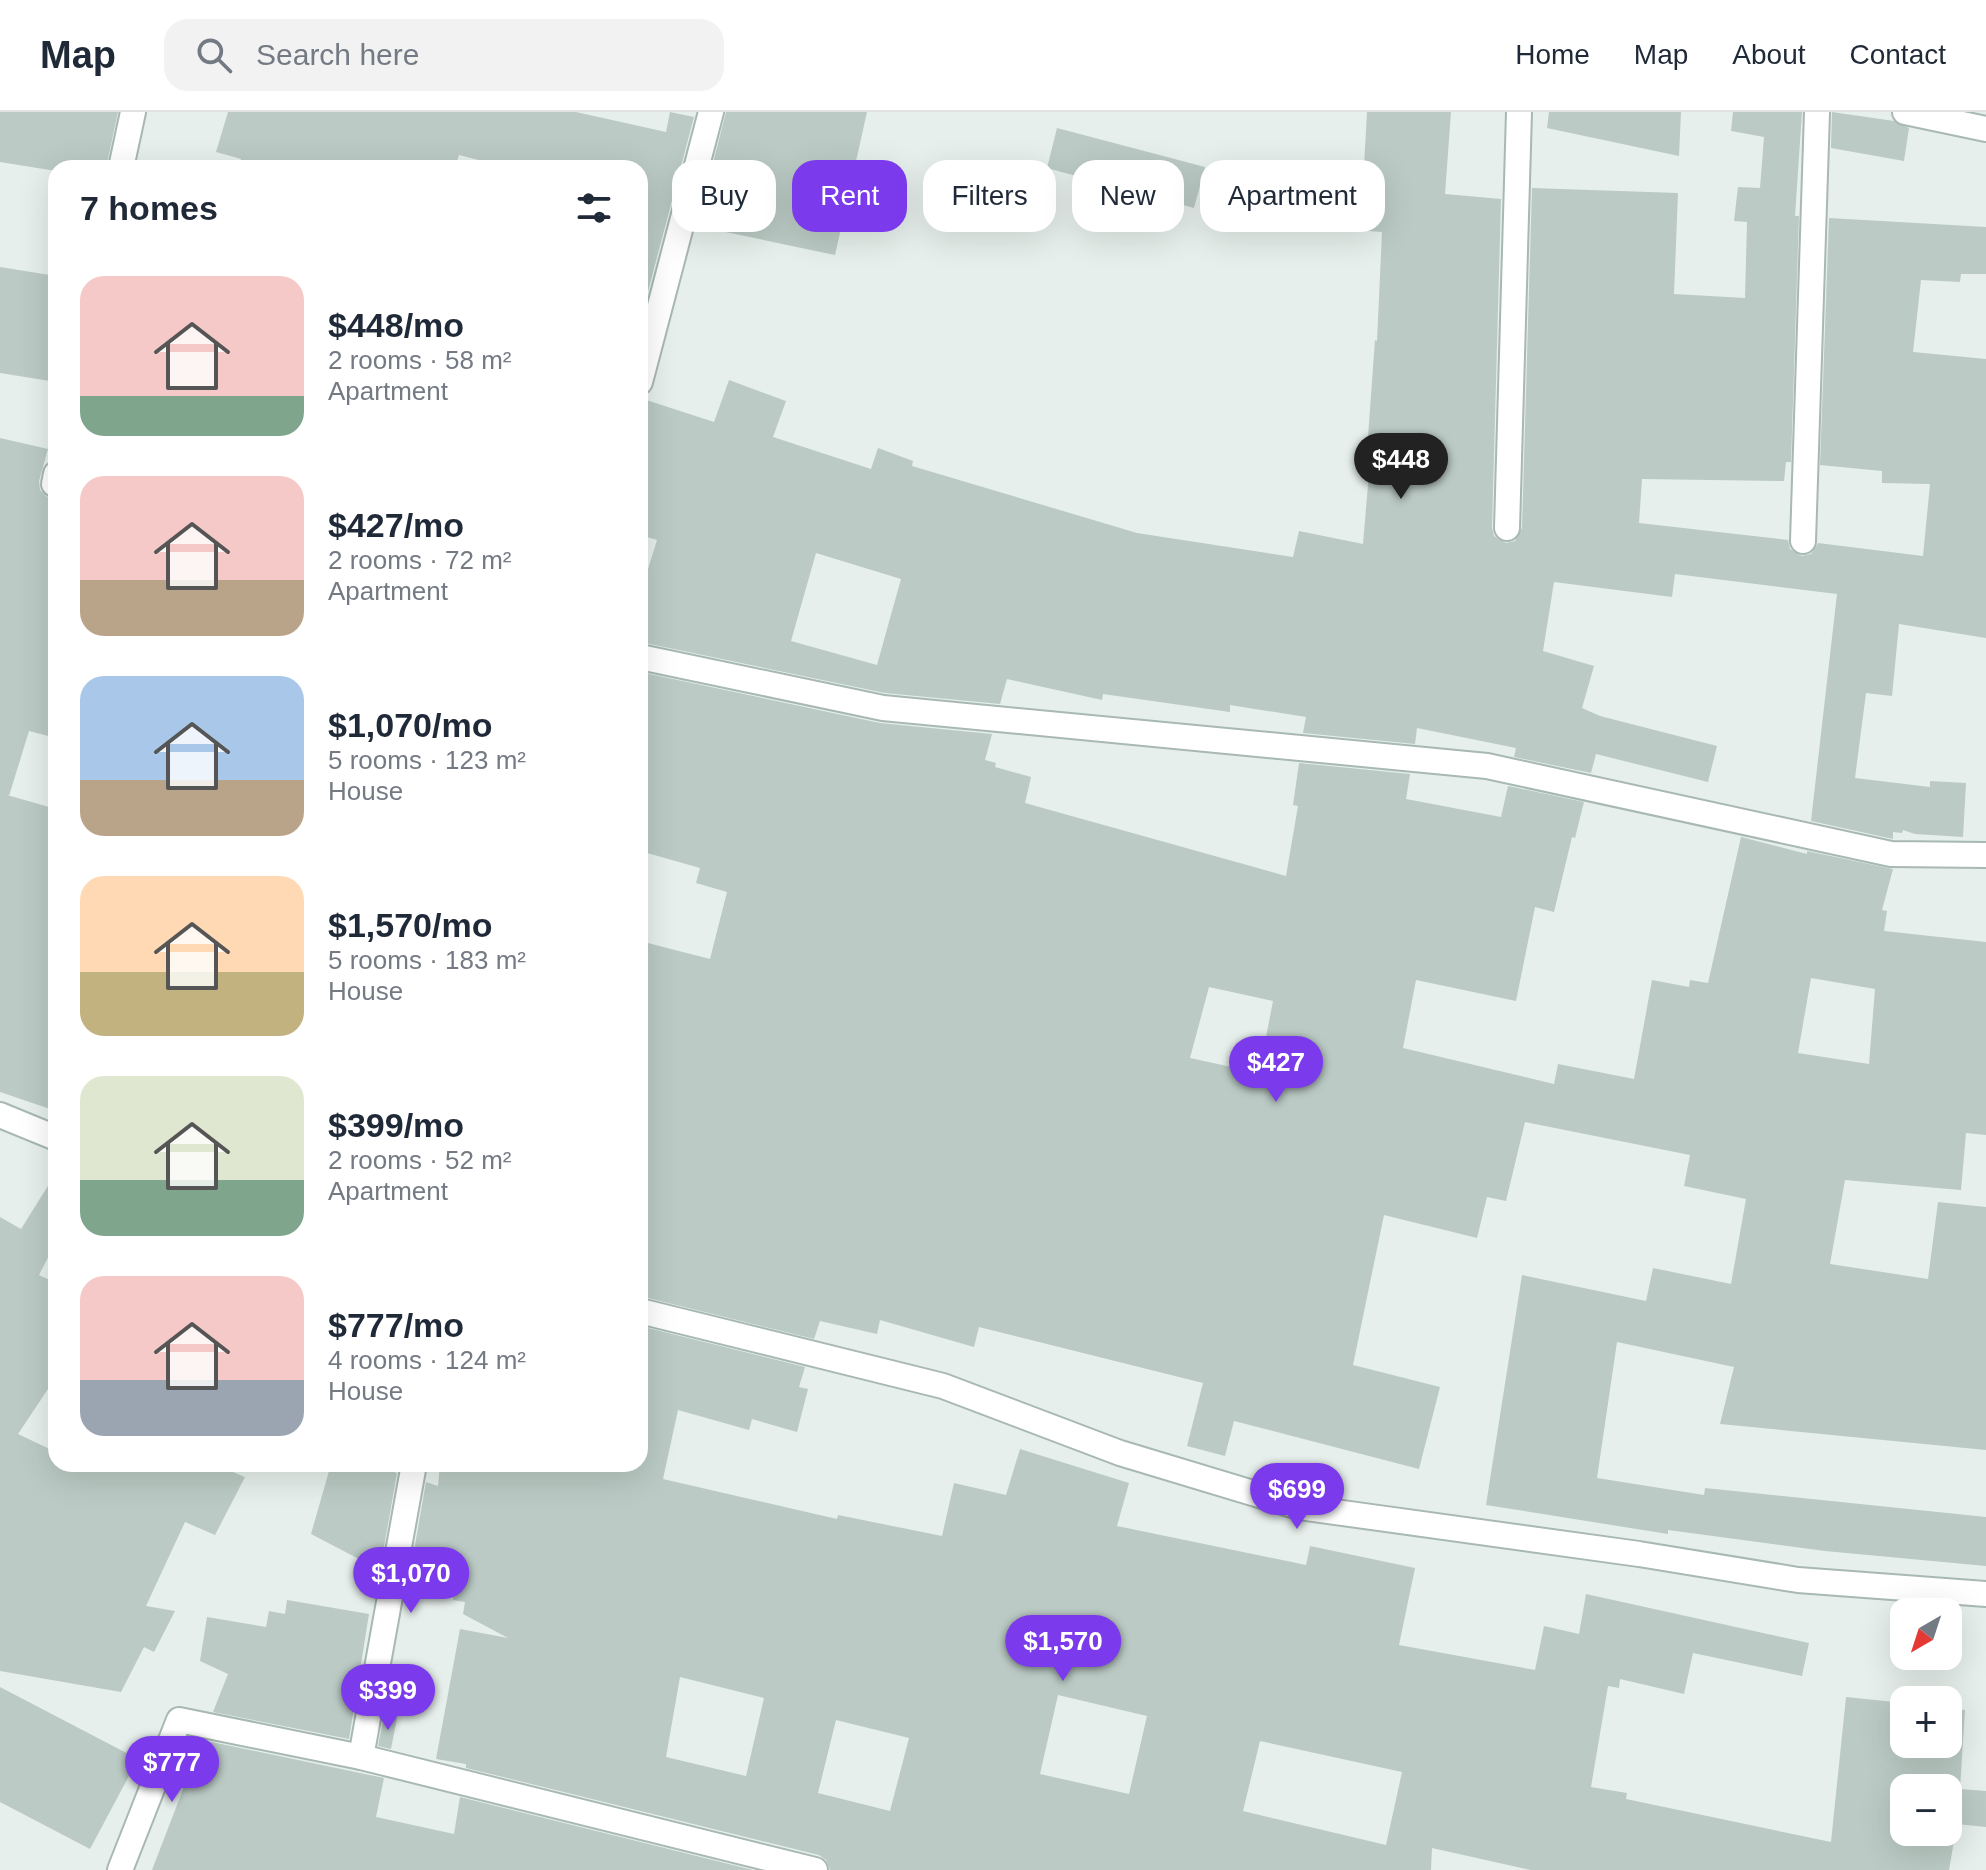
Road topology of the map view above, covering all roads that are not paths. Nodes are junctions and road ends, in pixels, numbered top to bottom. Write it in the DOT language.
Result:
graph roads {
  1 [pos="133,112"];
  2 [pos="711,112"];
  3 [pos="1519,112"];
  4 [pos="1817,112"];
  5 [pos="1905,112"];
  6 [pos="1986,129"];
  7 [pos="123,160"];
  8 [pos="648,352"];
  9 [pos="1507,528"];
  10 [pos="1803,541"];
  11 [pos="648,659"];
  12 [pos="1986,855"];
  13 [pos="0,1115"];
  14 [pos="48,1135"];
  15 [pos="648,1313"];
  16 [pos="413,1472"];
  17 [pos="1986,1594"];
  18 [pos="361,1757"];
  19 [pos="120,1870"];
  20 [pos="815,1870"];
  1 -- 7 [label="street"];
  2 -- 8 [label="street"];
  3 -- 9 [label="street"];
  4 -- 10 [label="street"];
  5 -- 6 [label="street"];
  11 -- 12 [label="street"];
  13 -- 14 [label="street"];
  15 -- 17 [label="street"];
  16 -- 18 [label="street"];
  18 -- 19 [label="street"];
  18 -- 20 [label="street"];
}
